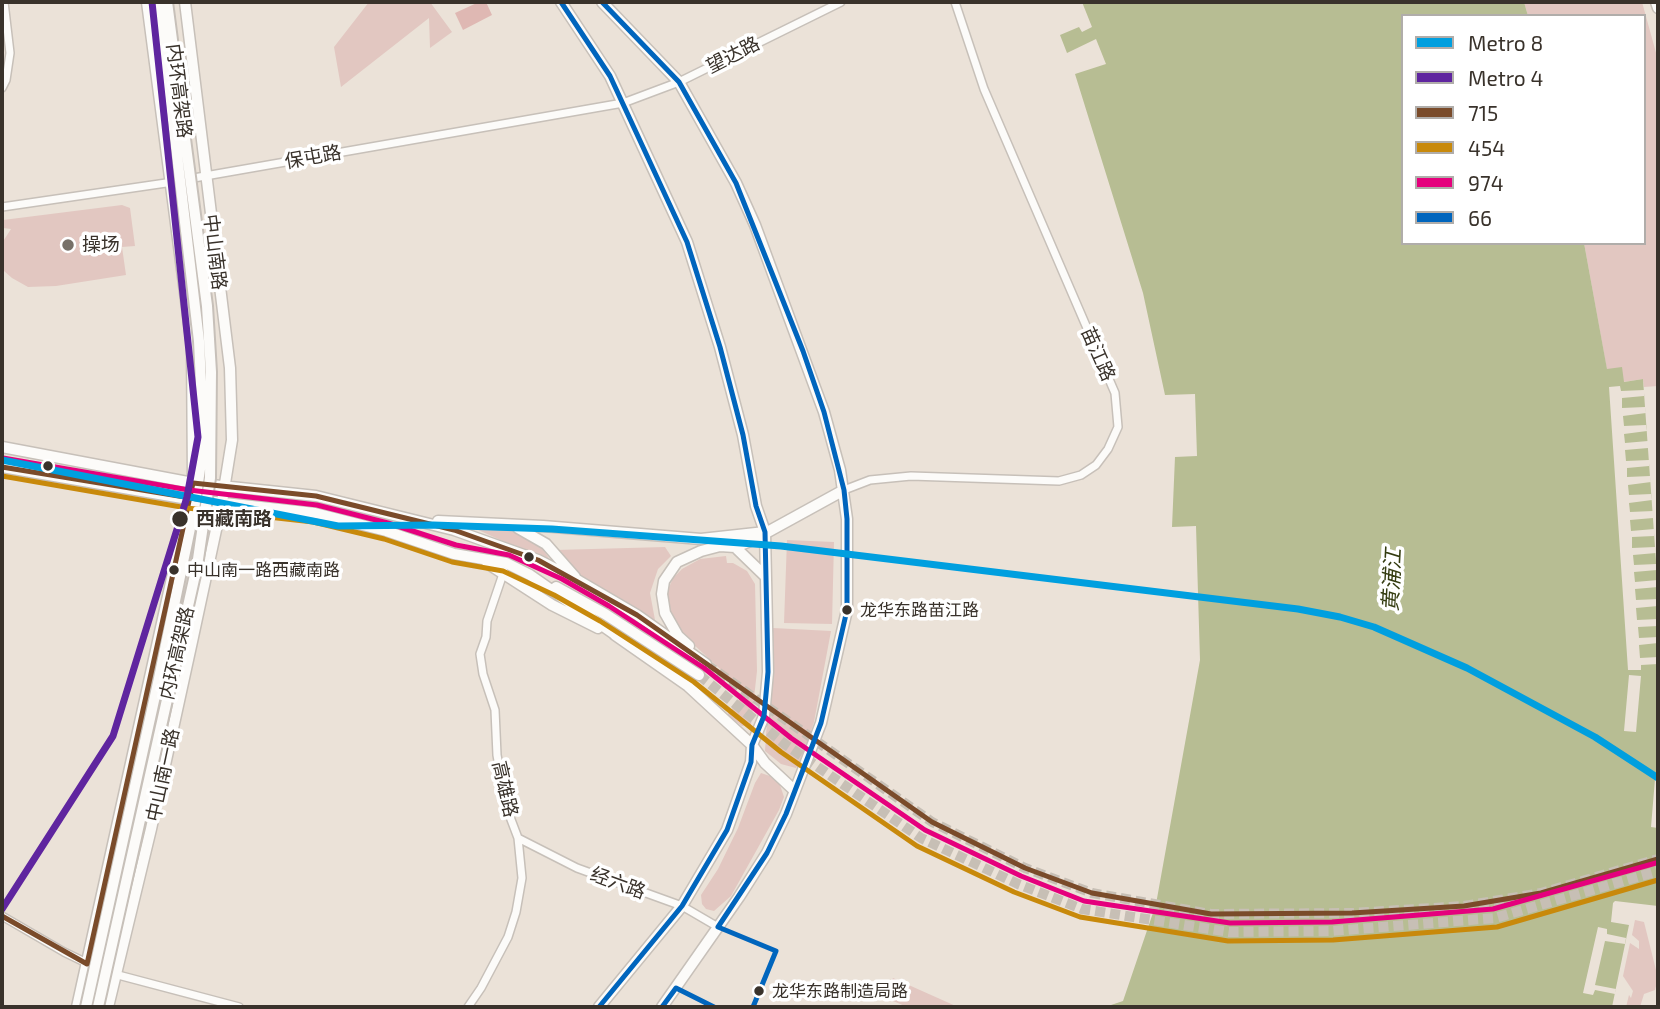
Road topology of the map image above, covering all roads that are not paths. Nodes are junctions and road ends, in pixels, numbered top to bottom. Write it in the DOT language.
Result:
graph roads {
  1 [pos="4,2"];
  2 [pos="147,2"];
  3 [pos="159,2"];
  4 [pos="167,2"];
  5 [pos="185,2"];
  6 [pos="561,2"];
  7 [pos="602,2"];
  8 [pos="841,2"];
  9 [pos="956,2"];
  10 [pos="1656,2"];
  11 [pos="1658,8"];
  12 [pos="679,82"];
  13 [pos="2,88"];
  14 [pos="623,103"];
  15 [pos="205,176"];
  16 [pos="172,182"];
  17 [pos="2,207"];
  18 [pos="2,447"];
  19 [pos="2,467"];
  20 [pos="193,483"];
  21 [pos="223,486"];
  22 [pos="844,490"];
  23 [pos="188,499"];
  24 [pos="222,502"];
  25 [pos="411,520"];
  26 [pos="515,526"];
  27 [pos="765,532"];
  28 [pos="736,547"];
  29 [pos="505,568"];
  30 [pos="530,575"];
  31 [pos="766,577"];
  32 [pos="579,581"];
  33 [pos="620,638"];
  34 [pos="699,675"];
  35 [pos="752,746"];
  36 [pos="795,791"];
  37 [pos="518,838"];
  38 [pos="682,906"];
  39 [pos="2,916"];
  40 [pos="718,927"];
  41 [pos="87,964"];
  42 [pos="118,974"];
  43 [pos="78,1007"];
  44 [pos="86,1007"];
  45 [pos="98,1007"];
  46 [pos="108,1007"];
  47 [pos="239,1007"];
  48 [pos="468,1007"];
  49 [pos="599,1007"];
  50 [pos="663,1007"];
  1 -- 13 [label="street"];
  2 -- 16 [label="main road, 中山南路"];
  3 -- 44 [label="highway, 内环高架路, bridge"];
  4 -- 45 [label="highway, 内环高架路, bridge"];
  5 -- 15 [label="main road, 中山南路"];
  6 -- 14 [label="main road"];
  7 -- 12 [label="main road"];
  8 -- 12 [label="street, 望达路"];
  9 -- 22 [label="street, 苗江路"];
  10 -- 11 [label="main road"];
  12 -- 14 [label="street, 望达路"];
  12 -- 22 [label="main road"];
  14 -- 15 [label="street, 保屯路"];
  14 -- 27 [label="main road"];
  15 -- 16 [label="street, 保屯路"];
  15 -- 21 [label="main road, 中山南路"];
  16 -- 17 [label="street, 保屯路"];
  16 -- 20 [label="main road, 中山南路"];
  18 -- 20 [label="main road"];
  19 -- 23 [label="main road"];
  20 -- 21 [label="main road"];
  20 -- 23 [label="main road, 中山南路"];
  21 -- 24 [label="main road, 中山南路"];
  21 -- 25 [label="main road"];
  22 -- 27 [label="main road"];
  22 -- 36 [label="main road"];
  23 -- 24 [label="main road"];
  23 -- 41 [label="main road, 中山南一路"];
  24 -- 29 [label="main road"];
  24 -- 42 [label="main road, 中山南一路"];
  25 -- 26 [label="main road"];
  25 -- 32 [label="main road"];
  26 -- 27 [label="main road"];
  26 -- 32 [label="main road"];
  27 -- 28 [label="main road"];
  27 -- 31 [label="main road"];
  28 -- 31 [label="main road"];
  28 -- 32 [label="main road"];
  29 -- 30 [label="main road"];
  29 -- 33 [label="main road"];
  29 -- 37 [label="street, 高雄路"];
  30 -- 33 [label="main road"];
  30 -- 34 [label="main road"];
  31 -- 35 [label="main road"];
  33 -- 35 [label="main road"];
  35 -- 36 [label="main road"];
  35 -- 38 [label="main road"];
  36 -- 40 [label="main road"];
  37 -- 38 [label="street, 经六路"];
  37 -- 48 [label="street, 高雄路"];
  38 -- 40 [label="street, 经六路"];
  38 -- 49 [label="main road"];
  39 -- 41 [label="street"];
  40 -- 50 [label="main road"];
  41 -- 42 [label="street"];
  41 -- 43 [label="main road, 中山南一路"];
  42 -- 46 [label="main road, 中山南一路"];
  42 -- 47 [label="street"];
}
